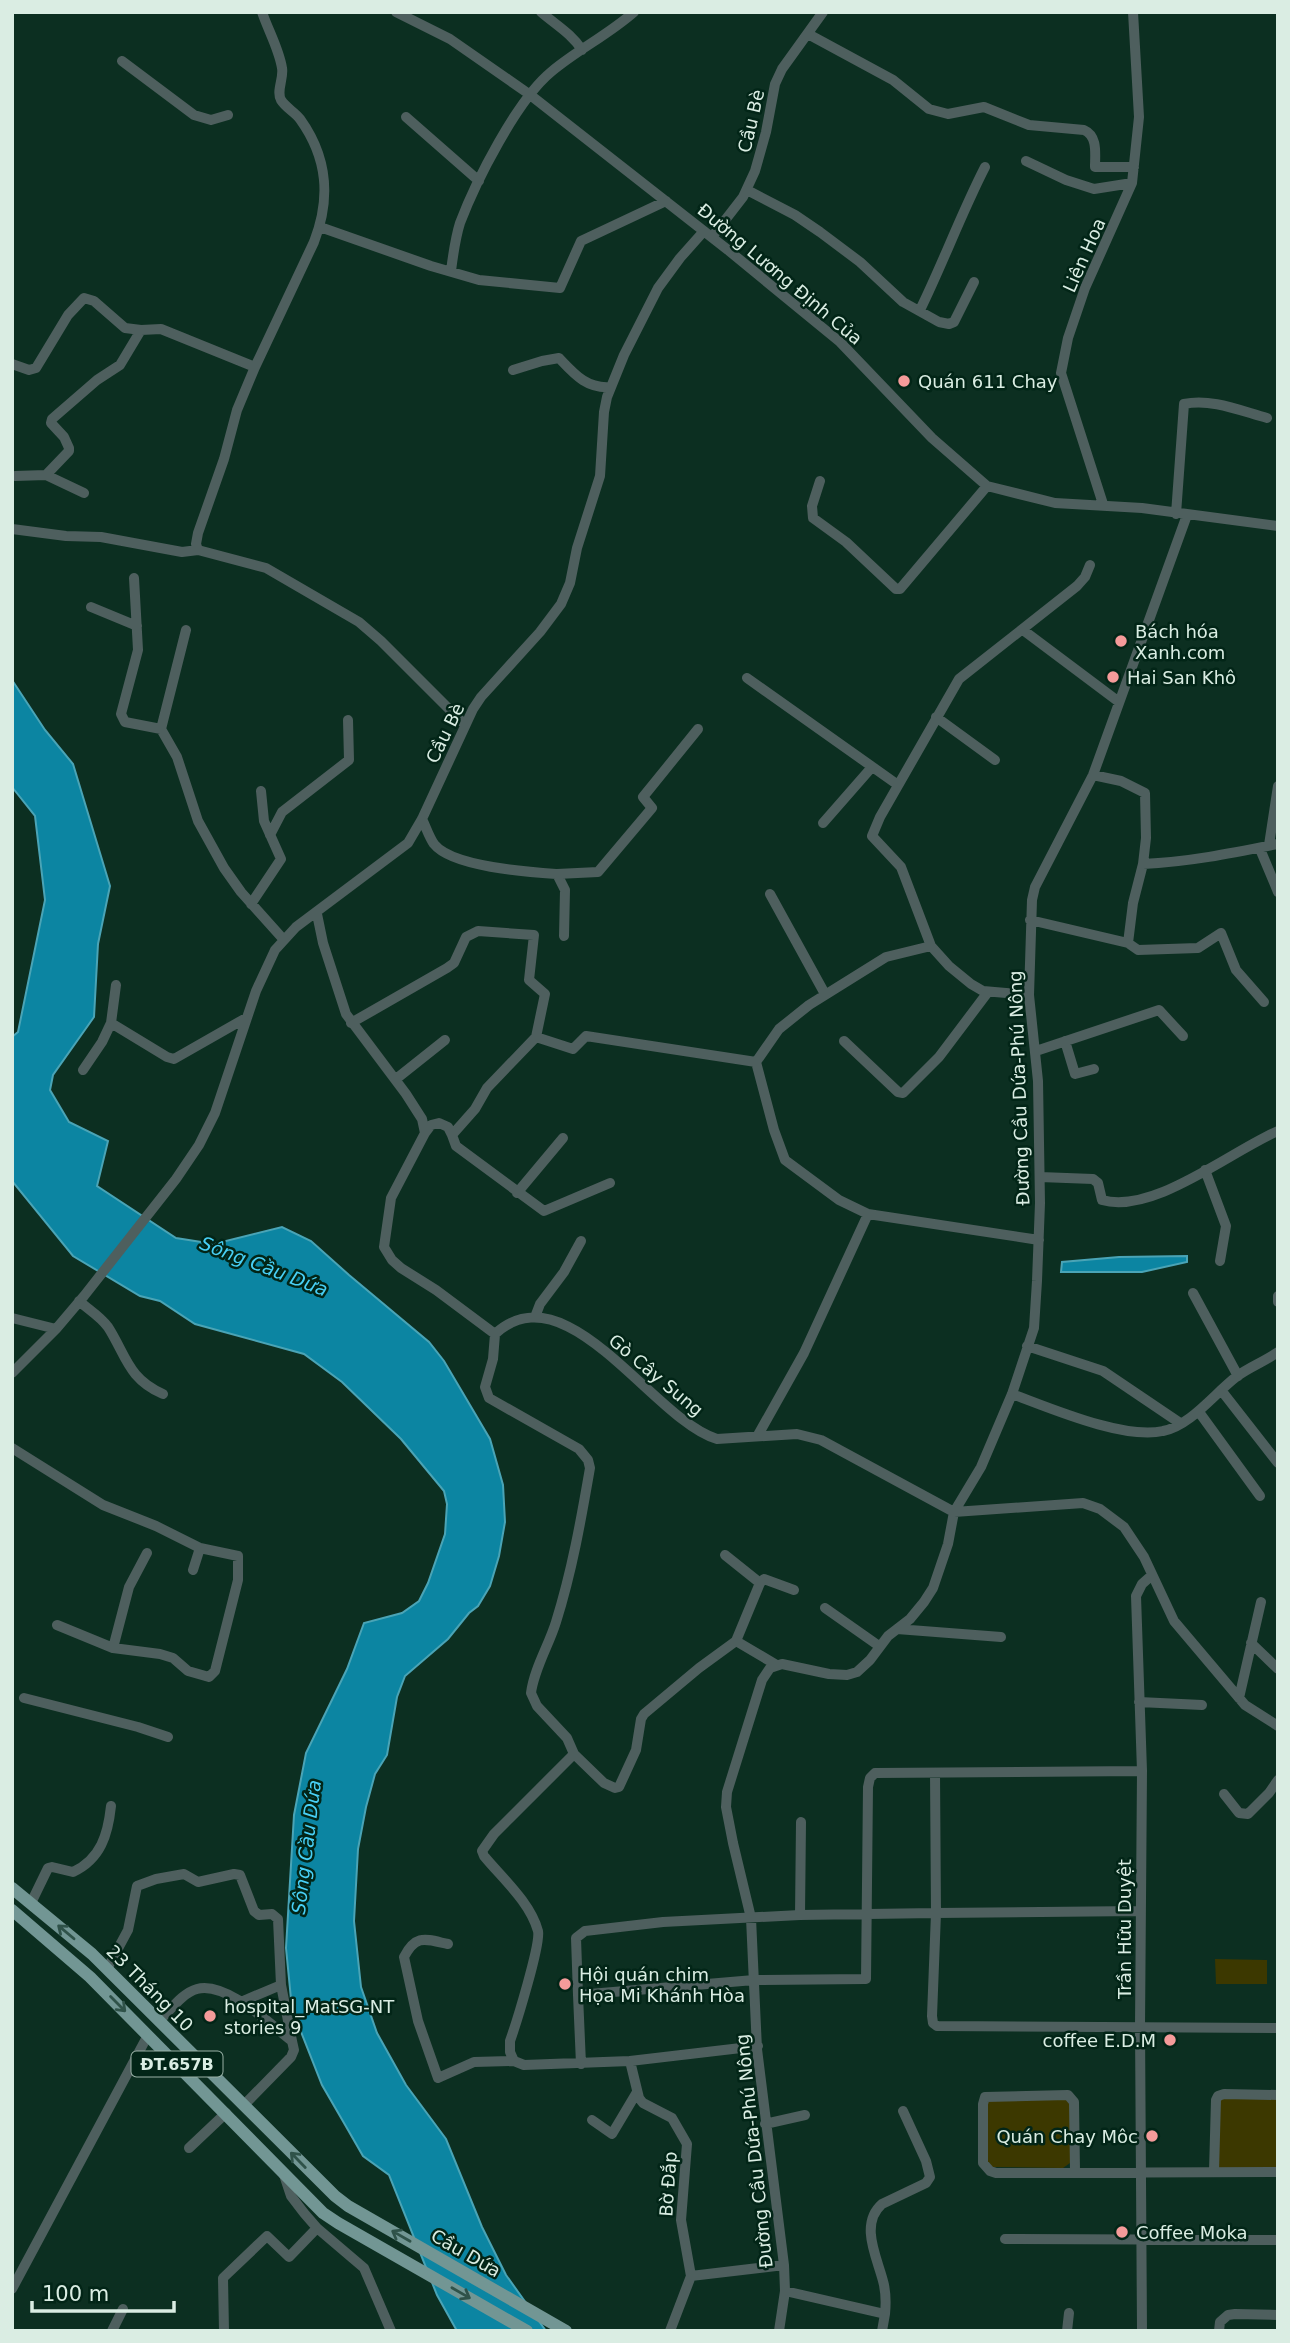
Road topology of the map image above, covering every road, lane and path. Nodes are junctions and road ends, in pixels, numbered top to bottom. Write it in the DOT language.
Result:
graph roads {
  1 [pos="262,12"];
  2 [pos="396,12"];
  3 [pos="541,12"];
  4 [pos="634,12"];
  5 [pos="823,12"];
  6 [pos="1133,12"];
  7 [pos="808,34"];
  8 [pos="582,50"];
  9 [pos="122,61"];
  10 [pos="529,94"];
  11 [pos="228,115"];
  12 [pos="406,117"];
  13 [pos="1026,161"];
  14 [pos="985,167"];
  15 [pos="1135,167"];
  16 [pos="479,181"];
  17 [pos="1132,183"];
  18 [pos="747,190"];
  19 [pos="666,201"];
  20 [pos="320,227"];
  21 [pos="708,234"];
  22 [pos="451,271"];
  23 [pos="974,282"];
  24 [pos="920,310"];
  25 [pos="141,330"];
  26 [pos="12,364"];
  27 [pos="255,367"];
  28 [pos="513,370"];
  29 [pos="611,387"];
  30 [pos="1267,418"];
  31 [pos="14,474"];
  32 [pos="46,475"];
  33 [pos="820,481"];
  34 [pos="987,486"];
  35 [pos="12,487"];
  36 [pos="84,493"];
  37 [pos="1103,504"];
  38 [pos="1181,514"];
  39 [pos="1278,526"];
  40 [pos="12,529"];
  41 [pos="198,550"];
  42 [pos="1090,565"];
  43 [pos="134,578"];
  44 [pos="90,607"];
  45 [pos="137,626"];
  46 [pos="186,630"];
  47 [pos="1023,630"];
  48 [pos="747,678"];
  49 [pos="1119,702"];
  50 [pos="936,717"];
  51 [pos="348,720"];
  52 [pos="465,725"];
  53 [pos="161,729"];
  54 [pos="698,729"];
  55 [pos="995,760"];
  56 [pos="872,767"];
  57 [pos="1093,775"];
  58 [pos="898,785"];
  59 [pos="1278,786"];
  60 [pos="261,791"];
  61 [pos="422,819"];
  62 [pos="823,822"];
  63 [pos="270,835"];
  64 [pos="1269,846"];
  65 [pos="1143,864"];
  66 [pos="557,874"];
  67 [pos="1278,892"];
  68 [pos="770,894"];
  69 [pos="251,904"];
  70 [pos="317,914"];
  71 [pos="1030,920"];
  72 [pos="564,936"];
  73 [pos="284,940"];
  74 [pos="1128,943"];
  75 [pos="930,946"];
  76 [pos="116,985"];
  77 [pos="988,992"];
  78 [pos="825,994"];
  79 [pos="1029,995"];
  80 [pos="1264,1002"];
  81 [pos="246,1018"];
  82 [pos="111,1023"];
  83 [pos="351,1023"];
  84 [pos="1184,1036"];
  85 [pos="536,1037"];
  86 [pos="445,1040"];
  87 [pos="844,1041"];
  88 [pos="1065,1041"];
  89 [pos="1036,1051"];
  90 [pos="756,1062"];
  91 [pos="1094,1069"];
  92 [pos="83,1070"];
  93 [pos="396,1079"];
  94 [pos="1278,1130"];
  95 [pos="425,1133"];
  96 [pos="452,1135"];
  97 [pos="563,1138"];
  98 [pos="1205,1170"];
  99 [pos="1040,1177"];
  100 [pos="610,1183"];
  101 [pos="517,1194"];
  102 [pos="868,1214"];
  103 [pos="1039,1240"];
  104 [pos="581,1241"];
  105 [pos="1220,1261"];
  106 [pos="1193,1293"];
  107 [pos="1278,1296"];
  108 [pos="81,1298"];
  109 [pos="1278,1302"];
  110 [pos="535,1317"];
  111 [pos="12,1318"];
  112 [pos="56,1329"];
  113 [pos="495,1334"];
  114 [pos="1027,1346"];
  115 [pos="1276,1357"];
  116 [pos="12,1373"];
  117 [pos="1238,1376"];
  118 [pos="1221,1390"];
  119 [pos="163,1394"];
  120 [pos="1012,1395"];
  121 [pos="1199,1412"];
  122 [pos="1180,1423"];
  123 [pos="758,1435"];
  124 [pos="12,1448"];
  125 [pos="1278,1463"];
  126 [pos="1260,1496"];
  127 [pos="954,1512"];
  128 [pos="200,1548"];
  129 [pos="146,1553"];
  130 [pos="725,1555"];
  131 [pos="194,1570"];
  132 [pos="1151,1576"];
  133 [pos="760,1583"];
  134 [pos="794,1590"];
  135 [pos="1261,1602"];
  136 [pos="825,1608"];
  137 [pos="57,1625"];
  138 [pos="897,1629"];
  139 [pos="1001,1637"];
  140 [pos="736,1641"];
  141 [pos="1251,1643"];
  142 [pos="879,1646"];
  143 [pos="113,1648"];
  144 [pos="775,1664"];
  145 [pos="1278,1670"];
  146 [pos="23,1698"];
  147 [pos="1239,1698"];
  148 [pos="1139,1702"];
  149 [pos="1202,1705"];
  150 [pos="1278,1726"];
  151 [pos="168,1737"];
  152 [pos="574,1754"];
  153 [pos="1142,1771"];
  154 [pos="935,1773"];
  155 [pos="1278,1780"];
  156 [pos="1224,1794"];
  157 [pos="111,1806"];
  158 [pos="801,1822"];
  159 [pos="12,1888"];
  160 [pos="31,1903"];
  161 [pos="12,1910"];
  162 [pos="1140,1911"];
  163 [pos="867,1913"];
  164 [pos="936,1913"];
  165 [pos="800,1915"];
  166 [pos="751,1918"];
  167 [pos="447,1944"];
  168 [pos="107,1969"];
  169 [pos="754,1980"];
  170 [pos="281,1985"];
  171 [pos="578,1995"];
  172 [pos="243,2001"];
  173 [pos="159,2021"];
  174 [pos="1140,2027"];
  175 [pos="1278,2028"];
  176 [pos="148,2035"];
  177 [pos="292,2041"];
  178 [pos="758,2046"];
  179 [pos="514,2061"];
  180 [pos="629,2061"];
  181 [pos="581,2064"];
  182 [pos="637,2092"];
  183 [pos="1278,2095"];
  184 [pos="244,2105"];
  185 [pos="902,2110"];
  186 [pos="226,2113"];
  187 [pos="805,2115"];
  188 [pos="592,2120"];
  189 [pos="765,2124"];
  190 [pos="189,2148"];
  191 [pos="283,2171"];
  192 [pos="1075,2171"];
  193 [pos="1214,2171"];
  194 [pos="1141,2172"];
  195 [pos="1278,2172"];
  196 [pos="348,2206"];
  197 [pos="317,2228"];
  198 [pos="1005,2238"];
  199 [pos="1142,2238"];
  200 [pos="1278,2240"];
  201 [pos="784,2265"];
  202 [pos="691,2276"];
  203 [pos="12,2289"];
  204 [pos="785,2291"];
  205 [pos="123,2309"];
  206 [pos="1069,2313"];
  207 [pos="885,2314"];
  208 [pos="1278,2315"];
  209 [pos="112,2331"];
  210 [pos="224,2331"];
  211 [pos="391,2331"];
  212 [pos="527,2331"];
  213 [pos="566,2331"];
  214 [pos="670,2331"];
  215 [pos="779,2331"];
  216 [pos="882,2331"];
  217 [pos="1067,2331"];
  218 [pos="1142,2331"];
  219 [pos="1219,2331"];
  1 -- 20 [label="street"];
  2 -- 10 [label="street, Đường Lương Định Của"];
  3 -- 8 [label="street"];
  4 -- 8 [label="street"];
  5 -- 7 [label="street, Cầu Bè"];
  6 -- 15 [label="street, Liên Hoa"];
  7 -- 15 [label="street"];
  7 -- 18 [label="street, Cầu Bè"];
  8 -- 10 [label="street"];
  9 -- 11 [label="street"];
  10 -- 16 [label="street"];
  10 -- 19 [label="street, Đường Lương Định Của"];
  12 -- 16 [label="street"];
  13 -- 17 [label="street"];
  14 -- 24 [label="street"];
  15 -- 17 [label="street, Liên Hoa"];
  16 -- 22 [label="street"];
  17 -- 37 [label="street, Liên Hoa"];
  18 -- 21 [label="street, Cầu Bè"];
  18 -- 24 [label="street"];
  19 -- 21 [label="street, Đường Lương Định Của"];
  19 -- 22 [label="street"];
  20 -- 22 [label="street"];
  20 -- 27 [label="street"];
  21 -- 29 [label="street, Cầu Bè"];
  21 -- 34 [label="street, Đường Lương Định Của"];
  23 -- 24 [label="street"];
  25 -- 26 [label="street"];
  25 -- 27 [label="street"];
  25 -- 32 [label="street"];
  27 -- 41 [label="street"];
  28 -- 29 [label="street"];
  29 -- 52 [label="street, Cầu Bè"];
  30 -- 38 [label="street, Đường Cầu Dứa-Phú Nông"];
  31 -- 32 [label="street"];
  31 -- 35 [label="street"];
  32 -- 36 [label="street"];
  33 -- 34 [label="street"];
  34 -- 37 [label="street, Đường Lương Định Của"];
  37 -- 38 [label="street, Đường Lương Định Của"];
  38 -- 39 [label="street, Đường Lương Định Của"];
  38 -- 49 [label="street, Đường Cầu Dứa-Phú Nông"];
  40 -- 41 [label="street"];
  41 -- 52 [label="street"];
  42 -- 47 [label="street"];
  43 -- 45 [label="street"];
  44 -- 45 [label="street"];
  45 -- 53 [label="street"];
  46 -- 53 [label="street"];
  47 -- 49 [label="street"];
  47 -- 50 [label="street"];
  48 -- 56 [label="street"];
  49 -- 57 [label="street, Đường Cầu Dứa-Phú Nông"];
  50 -- 55 [label="street"];
  50 -- 58 [label="street"];
  51 -- 63 [label="street"];
  52 -- 61 [label="street, Cầu Bè"];
  53 -- 69 [label="street"];
  54 -- 66 [label="street"];
  56 -- 58 [label="street"];
  56 -- 62 [label="street"];
  57 -- 65 [label="street"];
  57 -- 71 [label="street, Đường Cầu Dứa-Phú Nông"];
  58 -- 75 [label="street"];
  59 -- 64 [label="street"];
  60 -- 63 [label="street"];
  61 -- 66 [label="street"];
  61 -- 70 [label="street, Cầu Bè"];
  63 -- 69 [label="street"];
  64 -- 65 [label="street"];
  64 -- 67 [label="street"];
  65 -- 74 [label="street"];
  66 -- 72 [label="street"];
  68 -- 78 [label="street"];
  69 -- 73 [label="street"];
  70 -- 73 [label="street, Cầu Bè"];
  70 -- 83 [label="street"];
  71 -- 74 [label="street"];
  71 -- 79 [label="street, Đường Cầu Dứa-Phú Nông"];
  73 -- 81 [label="street, Cầu Bè"];
  74 -- 80 [label="street"];
  75 -- 77 [label="street"];
  75 -- 78 [label="street"];
  76 -- 82 [label="street"];
  77 -- 79 [label="street"];
  77 -- 87 [label="street"];
  78 -- 90 [label="street"];
  79 -- 89 [label="street, Đường Cầu Dứa-Phú Nông"];
  81 -- 82 [label="street"];
  81 -- 108 [label="street, Cầu Bè"];
  82 -- 92 [label="street"];
  83 -- 85 [label="street"];
  83 -- 93 [label="street"];
  84 -- 88 [label="street"];
  85 -- 90 [label="street"];
  85 -- 96 [label="street"];
  86 -- 93 [label="street"];
  88 -- 89 [label="street"];
  88 -- 91 [label="street"];
  89 -- 99 [label="street, Đường Cầu Dứa-Phú Nông"];
  90 -- 102 [label="street"];
  93 -- 95 [label="street"];
  94 -- 98 [label="street"];
  95 -- 96 [label="street"];
  95 -- 113 [label="street"];
  96 -- 101 [label="street"];
  97 -- 101 [label="street"];
  98 -- 99 [label="street"];
  98 -- 105 [label="street"];
  99 -- 103 [label="street, Đường Cầu Dứa-Phú Nông"];
  100 -- 101 [label="street"];
  102 -- 103 [label="street"];
  102 -- 123 [label="street"];
  103 -- 114 [label="street, Đường Cầu Dứa-Phú Nông"];
  104 -- 110 [label="street"];
  106 -- 117 [label="street"];
  107 -- 109 [label="street"];
  108 -- 112 [label="street"];
  108 -- 119 [label="street"];
  110 -- 113 [label="street"];
  110 -- 123 [label="street, Gò Cây Sung"];
  111 -- 112 [label="street"];
  112 -- 116 [label="street"];
  113 -- 152 [label="street"];
  114 -- 120 [label="street, Đường Cầu Dứa-Phú Nông"];
  114 -- 122 [label="street"];
  115 -- 117 [label="street"];
  117 -- 118 [label="street"];
  118 -- 121 [label="street"];
  118 -- 125 [label="street"];
  120 -- 122 [label="street"];
  120 -- 127 [label="street, Đường Cầu Dứa-Phú Nông"];
  121 -- 122 [label="street"];
  121 -- 126 [label="street"];
  123 -- 127 [label="street, Gò Cây Sung"];
  124 -- 128 [label="street"];
  127 -- 132 [label="street"];
  127 -- 138 [label="street, Đường Cầu Dứa-Phú Nông"];
  128 -- 131 [label="street"];
  128 -- 143 [label="street"];
  129 -- 143 [label="street"];
  130 -- 133 [label="street"];
  132 -- 147 [label="street"];
  132 -- 148 [label="street, Trần Hữu Duyệt"];
  133 -- 134 [label="street"];
  133 -- 140 [label="street"];
  135 -- 141 [label="street"];
  136 -- 142 [label="street"];
  137 -- 143 [label="street"];
  138 -- 139 [label="street"];
  138 -- 142 [label="street, Đường Cầu Dứa-Phú Nông"];
  140 -- 144 [label="street"];
  140 -- 152 [label="street"];
  141 -- 145 [label="street"];
  141 -- 147 [label="street"];
  142 -- 144 [label="street, Đường Cầu Dứa-Phú Nông"];
  144 -- 166 [label="street, Đường Cầu Dứa-Phú Nông"];
  146 -- 151 [label="street"];
  147 -- 150 [label="street"];
  148 -- 149 [label="street"];
  148 -- 153 [label="street, Trần Hữu Duyệt"];
  152 -- 179 [label="street"];
  153 -- 154 [label="street"];
  153 -- 162 [label="street, Trần Hữu Duyệt"];
  154 -- 163 [label="street"];
  154 -- 164 [label="street"];
  155 -- 156 [label="street"];
  157 -- 160 [label="street"];
  158 -- 165 [label="street"];
  159 -- 160 [label="main road, 23 Tháng 10 / ĐT.657B"];
  168 -- 160 [label="main road, 23 Tháng 10 / ĐT.657B, one-way"];
  161 -- 176 [label="main road, 23 Tháng 10 / ĐT.657B, one-way"];
  162 -- 164 [label="street"];
  162 -- 174 [label="street, Trần Hữu Duyệt"];
  163 -- 164 [label="street"];
  163 -- 165 [label="street"];
  163 -- 169 [label="street"];
  164 -- 174 [label="street"];
  165 -- 166 [label="street"];
  166 -- 169 [label="street, Đường Cầu Dứa-Phú Nông"];
  166 -- 171 [label="street"];
  167 -- 179 [label="street"];
  168 -- 170 [label="street"];
  168 -- 173 [label="main road, 23 Tháng 10 / ĐT.657B"];
  169 -- 171 [label="street"];
  169 -- 178 [label="street, Đường Cầu Dứa-Phú Nông"];
  170 -- 172 [label="street"];
  170 -- 177 [label="street"];
  171 -- 181 [label="street"];
  172 -- 173 [label="street"];
  172 -- 177 [label="street"];
  173 -- 176 [label="main road"];
  173 -- 184 [label="main road, 23 Tháng 10 / ĐT.657B"];
  174 -- 175 [label="street"];
  174 -- 194 [label="street, Trần Hữu Duyệt"];
  176 -- 186 [label="main road, 23 Tháng 10 / ĐT.657B"];
  176 -- 203 [label="street"];
  177 -- 184 [label="street"];
  178 -- 180 [label="street"];
  178 -- 189 [label="street, Đường Cầu Dứa-Phú Nông"];
  179 -- 181 [label="street"];
  180 -- 181 [label="street"];
  180 -- 182 [label="street"];
  182 -- 188 [label="street"];
  182 -- 202 [label="street, Bờ Đắp"];
  183 -- 193 [label="street"];
  196 -- 184 [label="main road, 23 Tháng 10 / ĐT.657B, one-way"];
  185 -- 207 [label="street"];
  186 -- 190 [label="street"];
  186 -- 191 [label="main road, 23 Tháng 10 / ĐT.657B"];
  187 -- 189 [label="street"];
  189 -- 201 [label="street, Đường Cầu Dứa-Phú Nông"];
  191 -- 197 [label="street"];
  191 -- 212 [label="main road, 23 Tháng 10 / ĐT.657B, one-way"];
  192 -- 192 [label="street"];
  192 -- 194 [label="street"];
  193 -- 194 [label="street"];
  193 -- 195 [label="street"];
  194 -- 199 [label="street, Trần Hữu Duyệt"];
  213 -- 196 [label="main road, Cầu Dứa / ĐT.657B, one-way"];
  197 -- 210 [label="street"];
  197 -- 211 [label="street"];
  198 -- 199 [label="street"];
  199 -- 200 [label="street"];
  199 -- 218 [label="street, Trần Hữu Duyệt"];
  201 -- 202 [label="street"];
  201 -- 204 [label="street, Đường Cầu Dứa-Phú Nông"];
  202 -- 214 [label="street"];
  204 -- 207 [label="street"];
  204 -- 215 [label="street, Đường Cầu Dứa-Phú Nông"];
  205 -- 209 [label="street"];
  206 -- 217 [label="street"];
  207 -- 216 [label="street"];
  208 -- 219 [label="street"];
}
